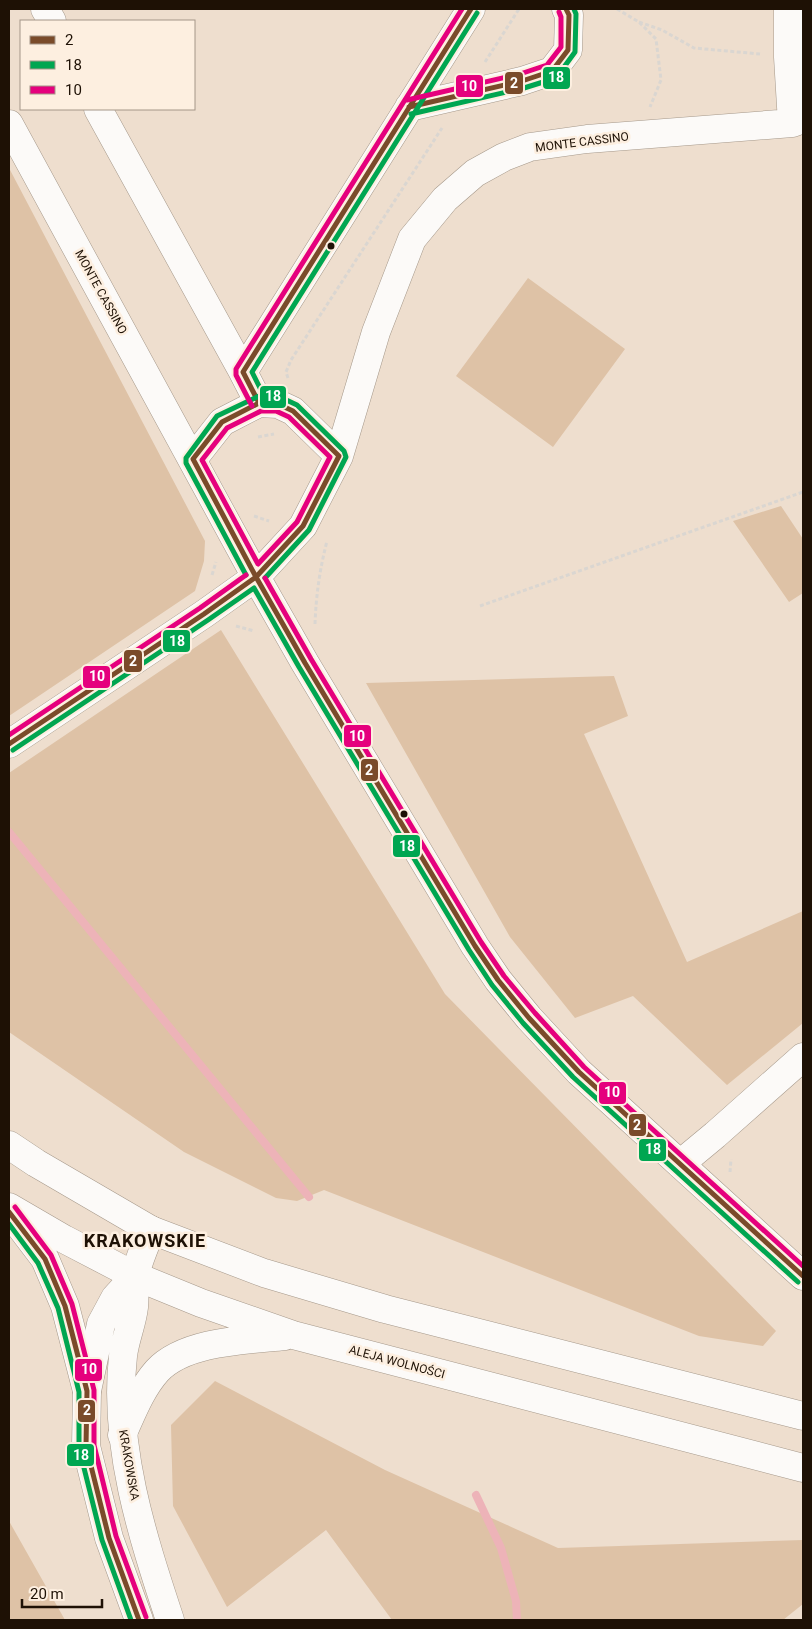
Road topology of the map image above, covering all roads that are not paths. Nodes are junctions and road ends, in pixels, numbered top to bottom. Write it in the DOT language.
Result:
graph roads {
  1 [pos="45,9"];
  2 [pos="471,9"];
  3 [pos="566,9"];
  4 [pos="788,9"];
  5 [pos="51,20"];
  6 [pos="409,107"];
  7 [pos="99,110"];
  8 [pos="798,121"];
  9 [pos="9,124"];
  10 [pos="244,372"];
  11 [pos="259,403"];
  12 [pos="339,456"];
  13 [pos="193,459"];
  14 [pos="256,577"];
  15 [pos="9,744"];
  16 [pos="803,1057"];
  17 [pos="9,1145"];
  18 [pos="680,1164"];
  19 [pos="9,1207"];
  20 [pos="9,1212"];
  21 [pos="151,1230"];
  22 [pos="135,1276"];
  23 [pos="803,1276"];
  24 [pos="293,1335"];
  25 [pos="86,1391"];
  26 [pos="803,1416"];
  27 [pos="122,1435"];
  28 [pos="803,1468"];
  29 [pos="139,1620"];
  30 [pos="170,1620"];
  1 -- 5 [label="main road"];
  2 -- 6 [label="main road"];
  3 -- 6 [label="main road"];
  4 -- 8 [label="main road"];
  6 -- 10 [label="main road"];
  7 -- 10 [label="main road"];
  8 -- 12 [label="main road, MONTE CASSINO"];
  9 -- 13 [label="main road, MONTE CASSINO"];
  10 -- 11 [label="main road"];
  11 -- 12 [label="main road"];
  11 -- 13 [label="main road"];
  12 -- 14 [label="main road, MONTE CASSINO"];
  13 -- 14 [label="main road, MONTE CASSINO"];
  14 -- 15 [label="main road"];
  14 -- 18 [label="main road, MONTE CASSINO"];
  16 -- 18 [label="main road"];
  17 -- 21 [label="main road"];
  18 -- 23 [label="main road, MONTE CASSINO"];
  19 -- 22 [label="main road, ALEJA WOLNOŚCI"];
  20 -- 25 [label="main road"];
  21 -- 22 [label="main road, KRAKOWSKA"];
  21 -- 26 [label="main road"];
  22 -- 24 [label="main road, ALEJA WOLNOŚCI"];
  22 -- 25 [label="main road, KRAKOWSKA"];
  22 -- 27 [label="main road, KRAKOWSKA"];
  24 -- 27 [label="main road"];
  24 -- 28 [label="main road, ALEJA WOLNOŚCI"];
  25 -- 29 [label="main road, KRAKOWSKA"];
  27 -- 30 [label="main road, KRAKOWSKA"];
}
